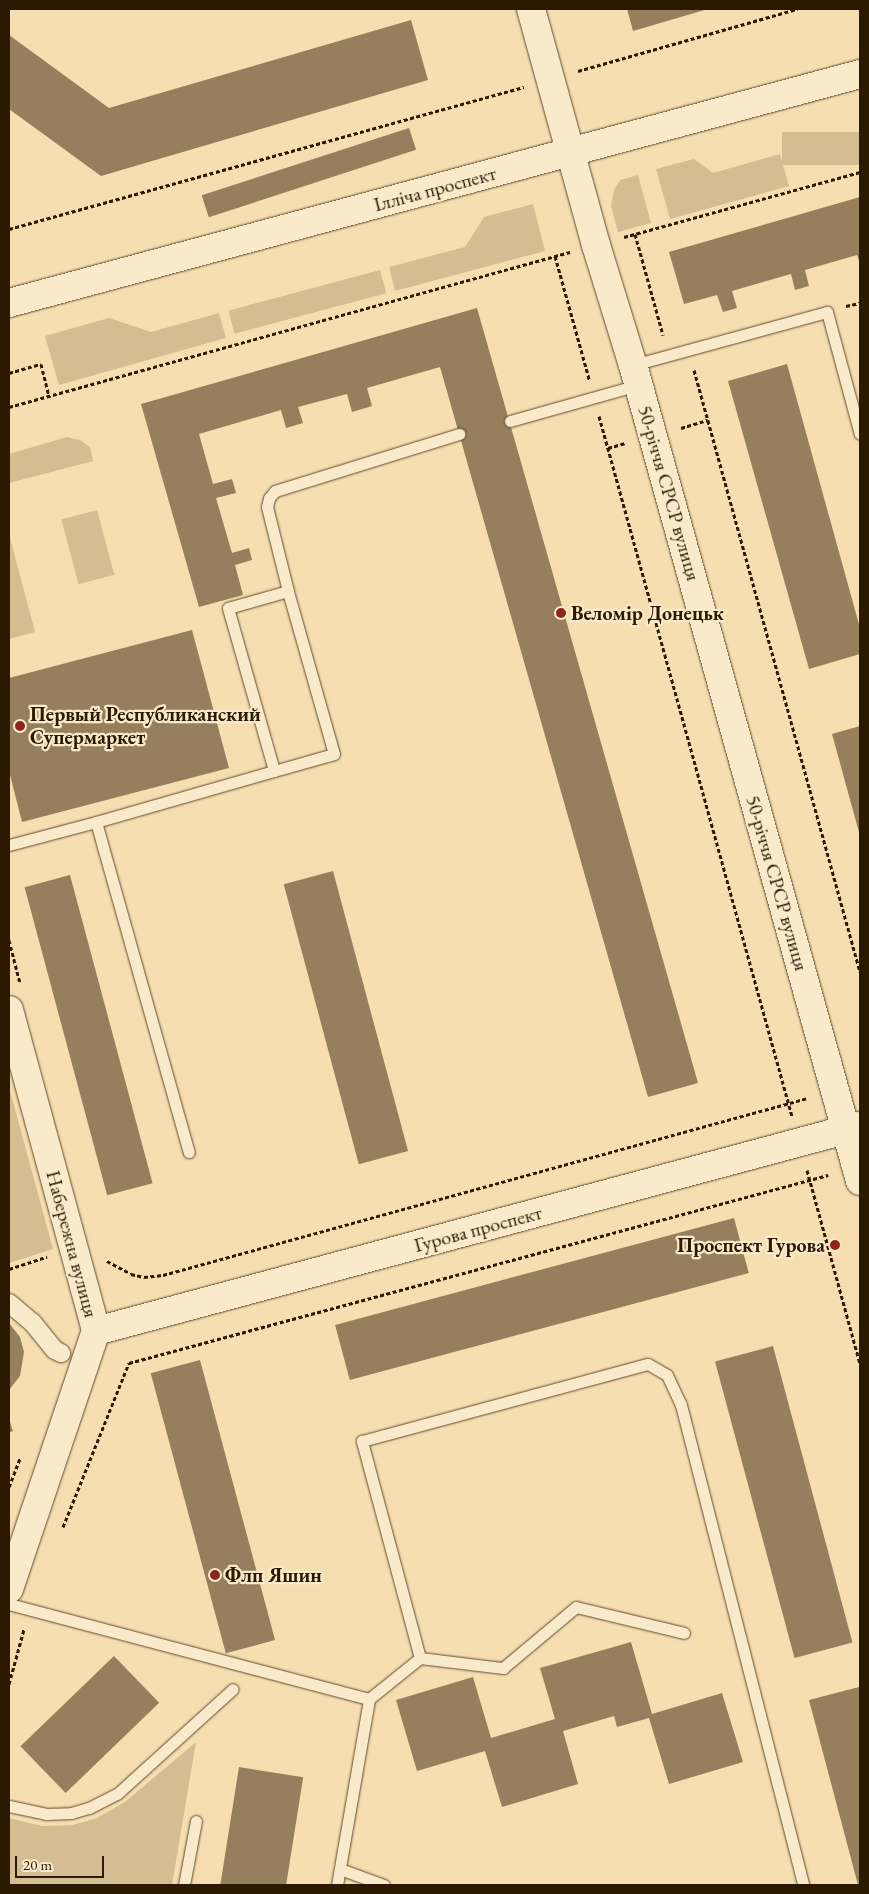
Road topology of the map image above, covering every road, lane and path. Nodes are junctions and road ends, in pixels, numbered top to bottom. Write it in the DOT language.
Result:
graph roads {
  1 [pos="531,9"];
  2 [pos="797,9"];
  3 [pos="860,74"];
  4 [pos="550,80"];
  5 [pos="570,153"];
  6 [pos="860,172"];
  7 [pos="9,229"];
  8 [pos="635,234"];
  9 [pos="596,245"];
  10 [pos="555,256"];
  11 [pos="9,303"];
  12 [pos="688,350"];
  13 [pos="669,355"];
  14 [pos="9,373"];
  15 [pos="636,375"];
  16 [pos="49,396"];
  17 [pos="594,398"];
  18 [pos="9,407"];
  19 [pos="510,421"];
  20 [pos="459,434"];
  21 [pos="860,434"];
  22 [pos="288,591"];
  23 [pos="274,771"];
  24 [pos="96,822"];
  25 [pos="9,845"];
  26 [pos="9,940"];
  27 [pos="860,972"];
  28 [pos="15,999"];
  29 [pos="788,1104"];
  30 [pos="853,1128"];
  31 [pos="799,1143"];
  32 [pos="188,1152"];
  33 [pos="858,1174"];
  34 [pos="810,1180"];
  35 [pos="105,1260"];
  36 [pos="9,1303"];
  37 [pos="96,1332"];
  38 [pos="61,1353"];
  39 [pos="860,1364"];
  40 [pos="63,1528"];
  41 [pos="9,1589"];
  42 [pos="9,1604"];
  43 [pos="29,1610"];
  44 [pos="684,1633"];
  45 [pos="420,1658"];
  46 [pos="9,1684"];
  47 [pos="233,1689"];
  48 [pos="369,1699"];
  49 [pos="9,1806"];
  50 [pos="196,1820"];
  51 [pos="340,1869"];
  52 [pos="184,1885"];
  53 [pos="337,1885"];
  54 [pos="384,1885"];
  55 [pos="803,1885"];
  1 -- 4 [label="main road, 50-річчя СРСР вулиця"];
  2 -- 4 [label="path"];
  3 -- 5 [label="main road, Ілліча проспект"];
  4 -- 5 [label="main road, 50-річчя СРСР вулиця"];
  4 -- 7 [label="path"];
  5 -- 9 [label="main road, 50-річчя СРСР вулиця"];
  5 -- 11 [label="main road, Ілліча проспект"];
  6 -- 8 [label="path"];
  8 -- 9 [label="path"];
  8 -- 13 [label="path"];
  9 -- 10 [label="path"];
  9 -- 15 [label="main road, 50-річчя СРСР вулиця"];
  10 -- 16 [label="path"];
  10 -- 17 [label="path"];
  12 -- 13 [label="lane"];
  12 -- 21 [label="lane"];
  12 -- 27 [label="path"];
  13 -- 15 [label="lane"];
  14 -- 16 [label="path"];
  15 -- 17 [label="lane"];
  15 -- 30 [label="main road, 50-річчя СРСР вулиця"];
  16 -- 18 [label="path"];
  17 -- 19 [label="lane"];
  17 -- 29 [label="path"];
  20 -- 22 [label="lane"];
  22 -- 23 [label="lane"];
  22 -- 23 [label="lane"];
  23 -- 24 [label="lane"];
  24 -- 25 [label="lane"];
  24 -- 32 [label="lane"];
  26 -- 28 [label="path"];
  28 -- 37 [label="main road, Набережна вулиця"];
  29 -- 31 [label="path"];
  29 -- 35 [label="path"];
  30 -- 31 [label="main road, Гурова проспект"];
  30 -- 33 [label="main road, 50-річчя СРСР вулиця"];
  31 -- 34 [label="path"];
  31 -- 37 [label="main road, Гурова проспект"];
  33 -- 34 [label="path"];
  34 -- 39 [label="path"];
  34 -- 40 [label="path"];
  36 -- 38 [label="street"];
  37 -- 41 [label="main road, Набережна вулиця"];
  42 -- 43 [label="lane"];
  43 -- 46 [label="path"];
  43 -- 48 [label="lane"];
  44 -- 45 [label="lane"];
  45 -- 48 [label="lane"];
  45 -- 55 [label="lane"];
  47 -- 49 [label="lane"];
  48 -- 51 [label="lane"];
  50 -- 52 [label="lane"];
  51 -- 53 [label="lane"];
  51 -- 54 [label="lane"];
}
